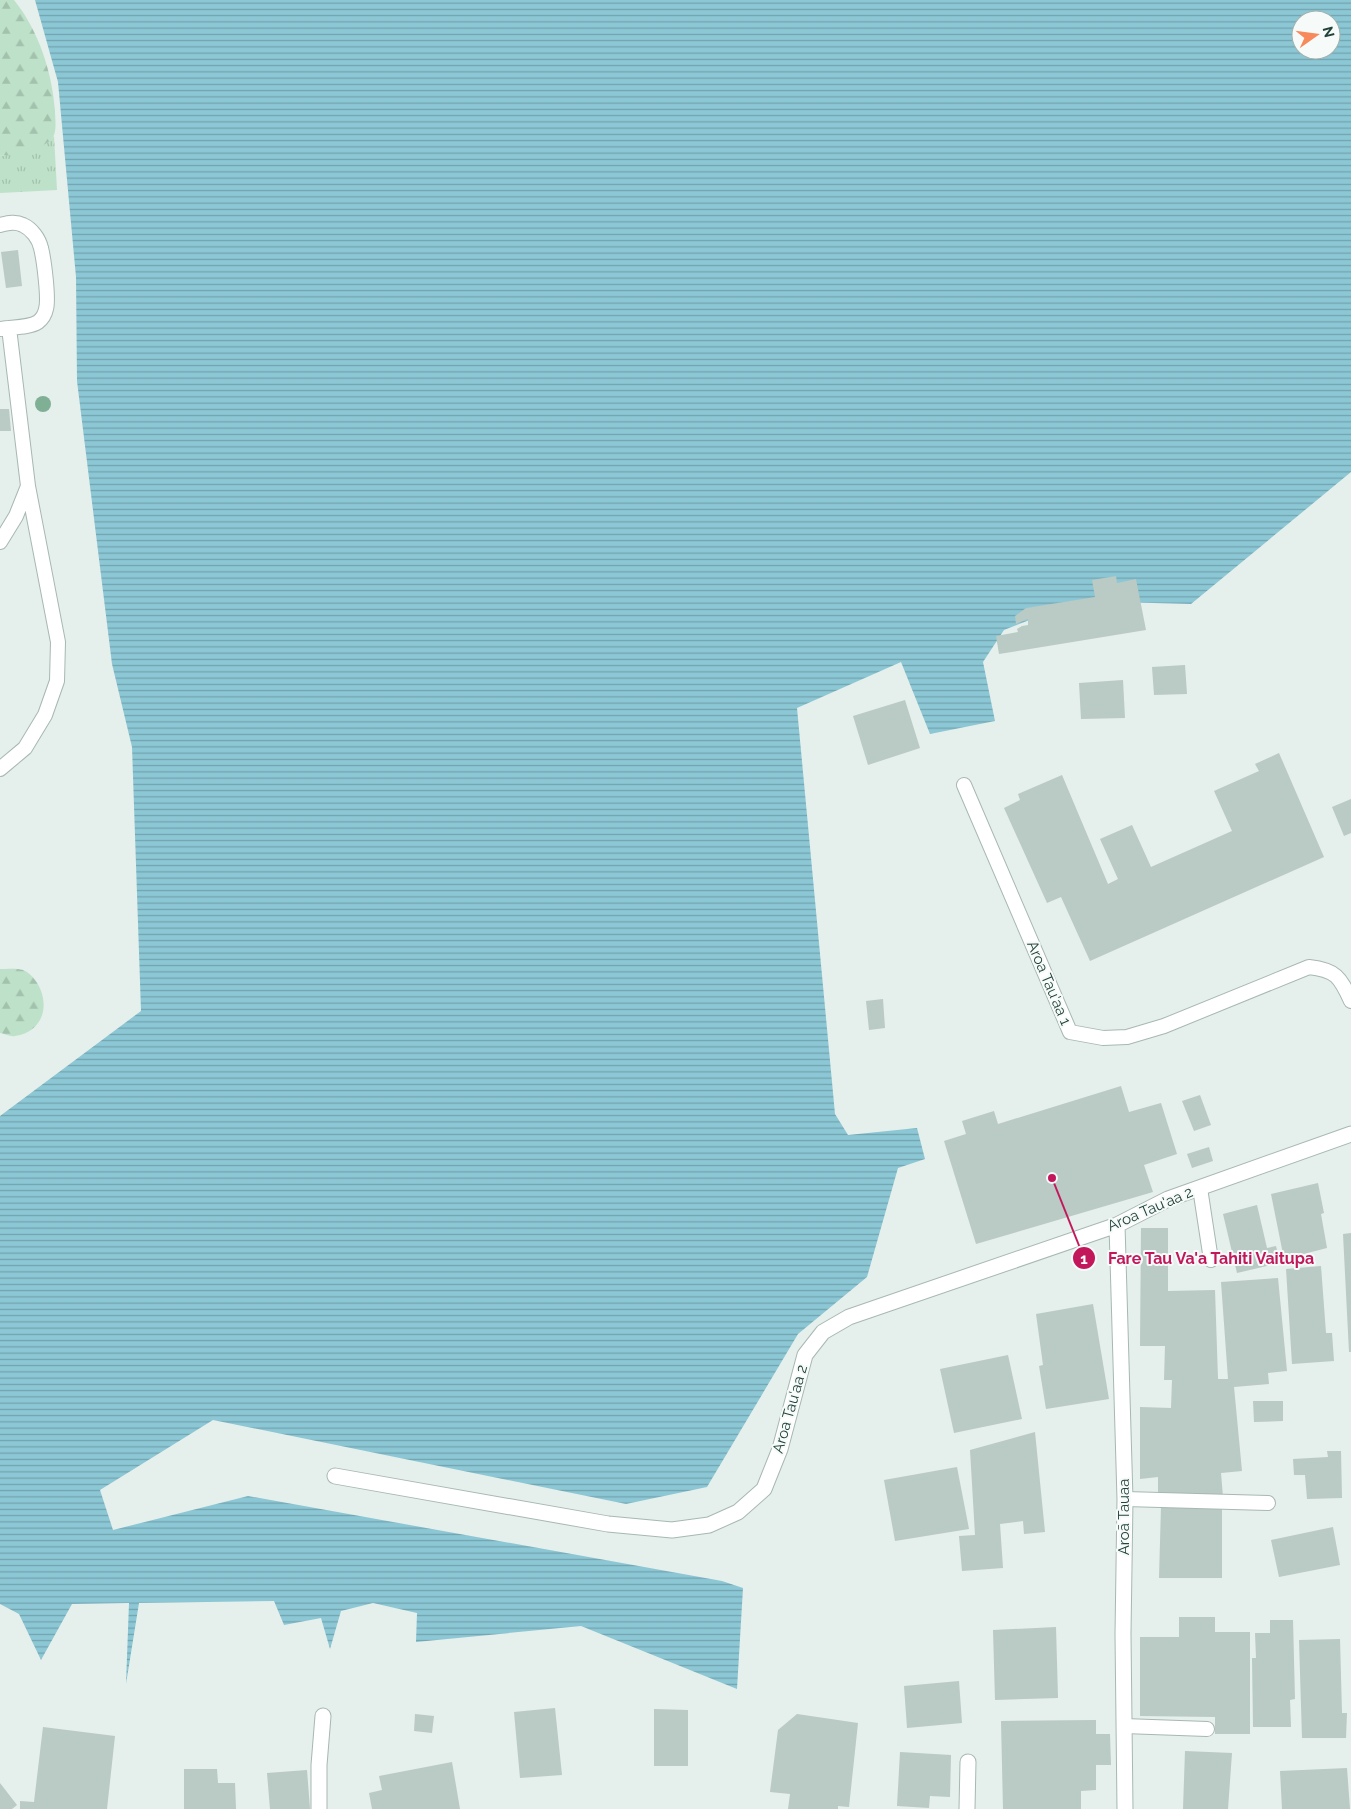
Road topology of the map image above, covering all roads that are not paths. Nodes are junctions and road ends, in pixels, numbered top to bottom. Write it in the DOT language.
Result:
graph roads {
  1 [pos="0,224"];
  2 [pos="4,328"];
  3 [pos="28,486"];
  4 [pos="0,542"];
  5 [pos="0,770"];
  6 [pos="964,785"];
  7 [pos="1351,1001"];
  8 [pos="1351,1134"];
  9 [pos="1200,1188"];
  10 [pos="1117,1224"];
  11 [pos="1211,1260"];
  12 [pos="335,1476"];
  13 [pos="1125,1499"];
  14 [pos="1268,1503"];
  15 [pos="323,1716"];
  16 [pos="1124,1726"];
  17 [pos="1207,1729"];
  18 [pos="968,1762"];
  19 [pos="319,1809"];
  20 [pos="967,1809"];
  21 [pos="1125,1809"];
  1 -- 2 [label="lane"];
  2 -- 3 [label="lane"];
  3 -- 4 [label="lane"];
  3 -- 5 [label="lane"];
  6 -- 7 [label="lane, Aroa Tau'aa 1"];
  8 -- 9 [label="street, Aroa Tau'aa 2"];
  9 -- 10 [label="street, Aroa Tau'aa 2"];
  9 -- 11 [label="lane"];
  10 -- 12 [label="street, Aroa Tau'aa 2"];
  10 -- 13 [label="street, Aroā Tauaa"];
  13 -- 14 [label="lane"];
  13 -- 16 [label="street, Aroā Tauaa"];
  15 -- 19 [label="street"];
  16 -- 17 [label="lane"];
  16 -- 21 [label="street, Aroā Tauaa"];
  18 -- 20 [label="street"];
}
